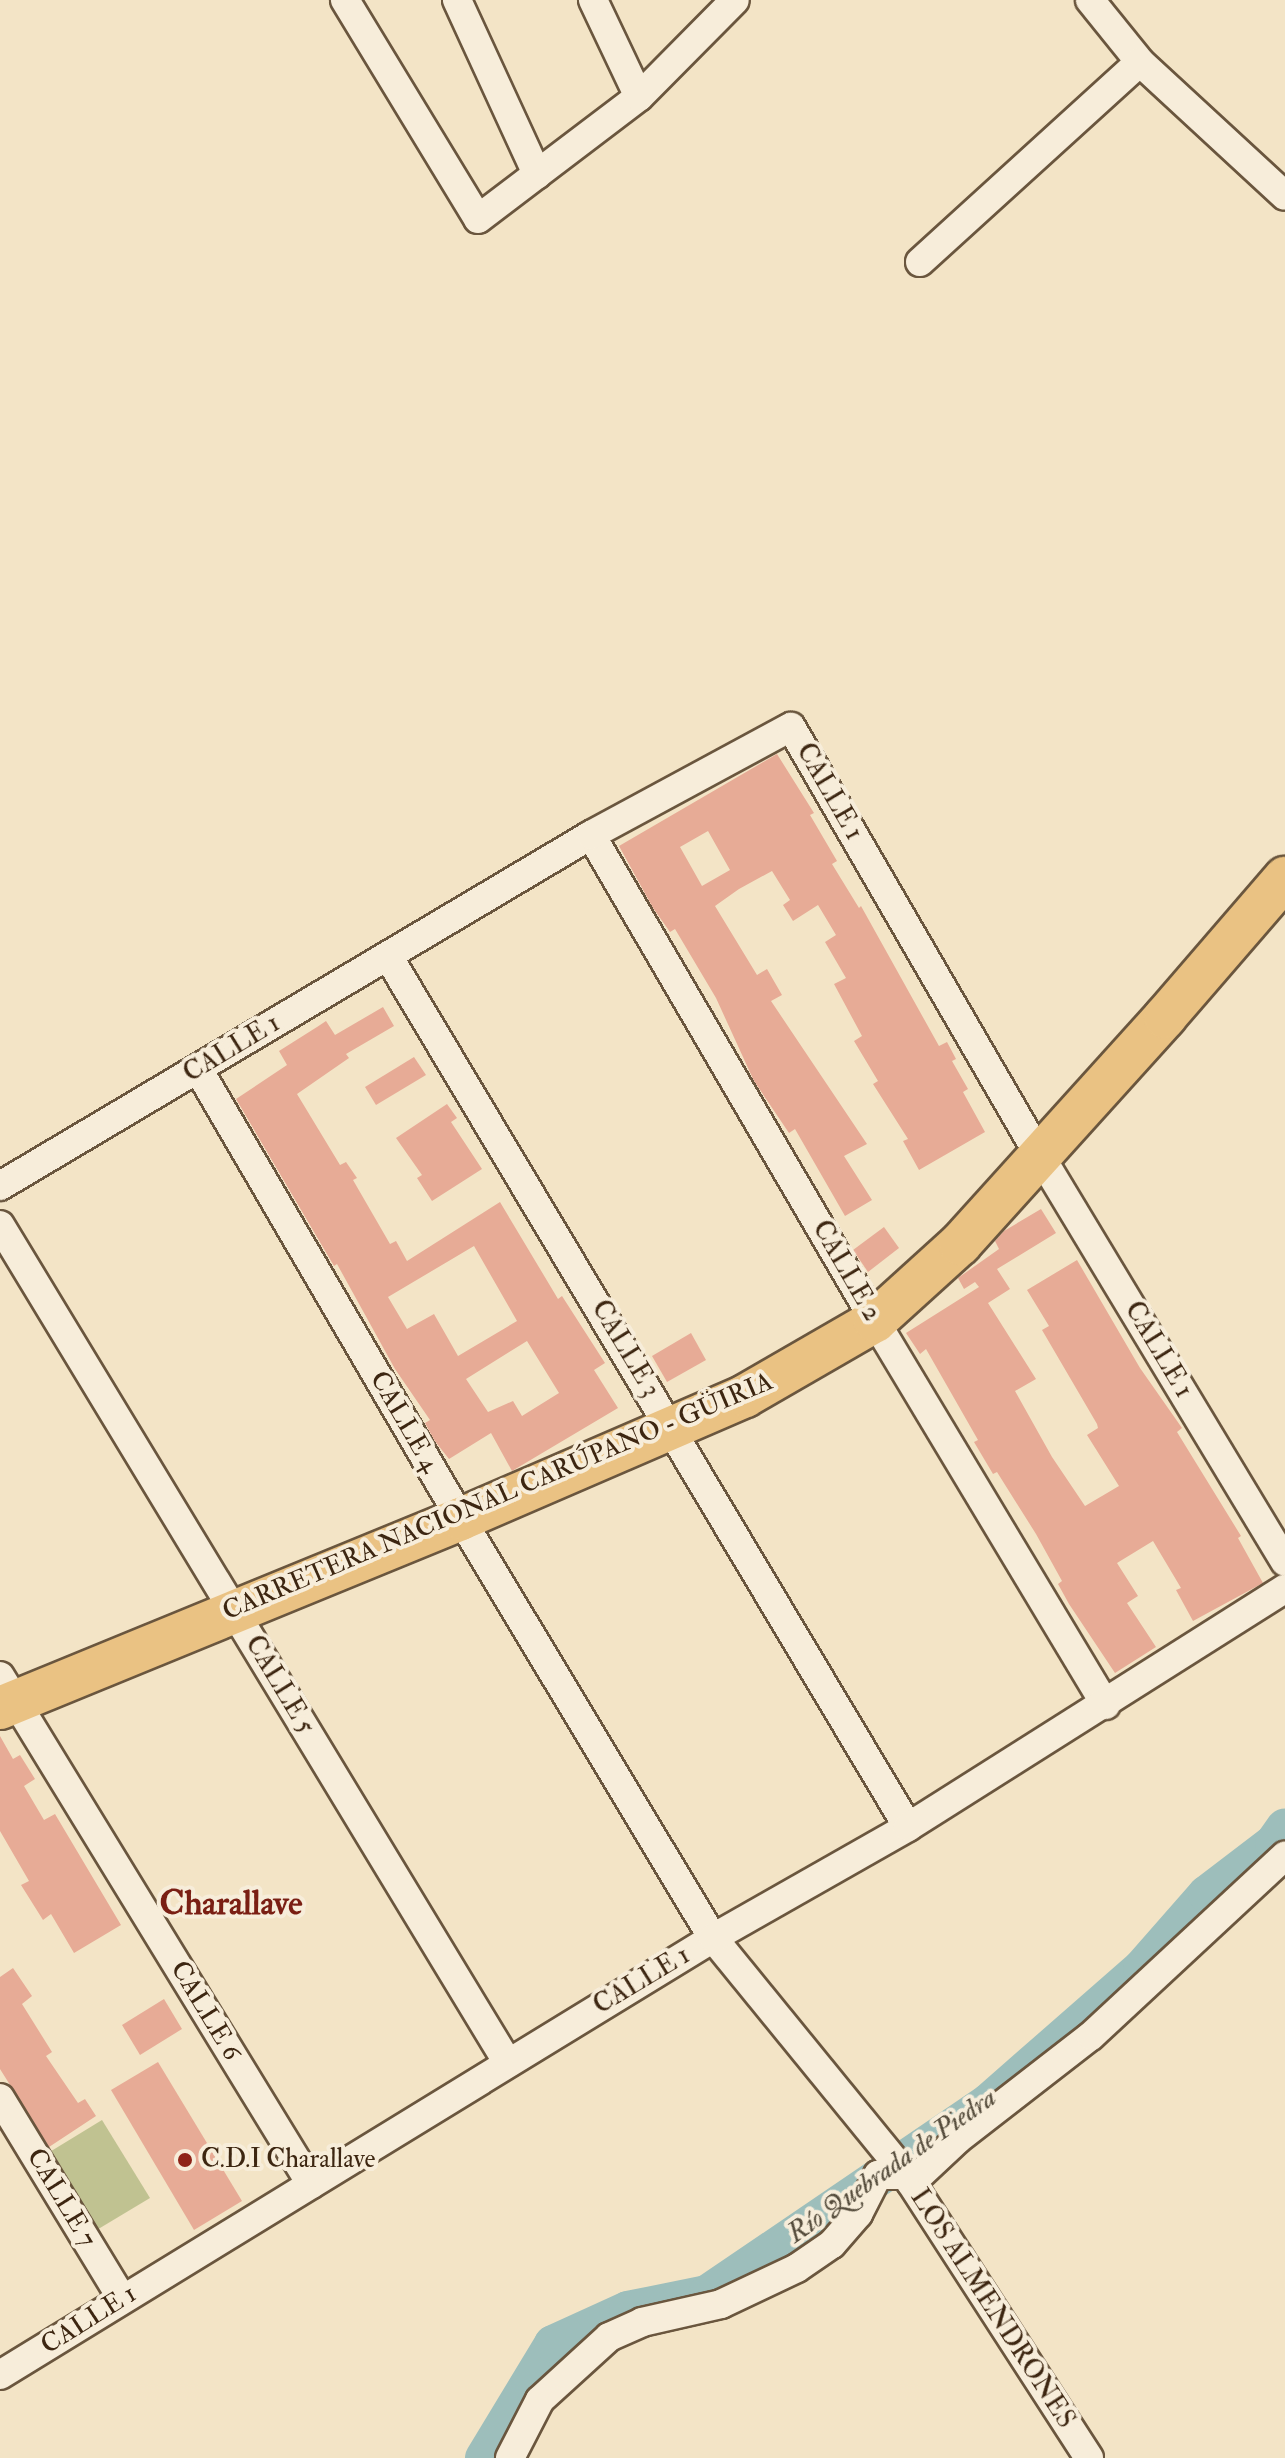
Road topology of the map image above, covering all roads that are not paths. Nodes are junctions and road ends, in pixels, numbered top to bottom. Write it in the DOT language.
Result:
graph roads {
  1 [pos="345,0"];
  2 [pos="457,0"];
  3 [pos="593,0"];
  4 [pos="735,0"];
  5 [pos="1090,0"];
  6 [pos="1140,62"];
  7 [pos="639,97"];
  8 [pos="537,174"];
  9 [pos="1285,196"];
  10 [pos="920,262"];
  11 [pos="591,835"];
  12 [pos="1285,878"];
  13 [pos="388,956"];
  14 [pos="198,1069"];
  15 [pos="1039,1154"];
  16 [pos="0,1186"];
  17 [pos="0,1225"];
  18 [pos="875,1321"];
  19 [pos="672,1427"];
  20 [pos="461,1519"];
  21 [pos="1285,1561"];
  22 [pos="1285,1589"];
  23 [pos="234,1611"];
  24 [pos="5,1695"];
  25 [pos="1106,1705"];
  26 [pos="908,1827"];
  27 [pos="1285,1856"];
  28 [pos="713,1938"];
  29 [pos="508,2063"];
  30 [pos="0,2098"];
  31 [pos="908,2179"];
  32 [pos="311,2184"];
  33 [pos="122,2299"];
  34 [pos="0,2375"];
  35 [pos="510,2458"];
  36 [pos="1089,2458"];
  1 -- 8 [label="street"];
  2 -- 8 [label="street"];
  3 -- 7 [label="street"];
  4 -- 7 [label="street"];
  5 -- 6 [label="street"];
  6 -- 9 [label="street"];
  6 -- 10 [label="street"];
  7 -- 8 [label="street"];
  11 -- 13 [label="street, CALLE 1"];
  11 -- 15 [label="street, CALLE 1"];
  11 -- 18 [label="street, CALLE 2"];
  12 -- 15 [label="highway, CARRETERA NACIONAL CARÚPANO - GÜIRIA"];
  13 -- 14 [label="street, CALLE 1"];
  13 -- 19 [label="street, CALLE 3"];
  14 -- 16 [label="street, CALLE 1"];
  14 -- 20 [label="street, CALLE 4"];
  15 -- 18 [label="highway, CARRETERA NACIONAL CARÚPANO - GÜIRIA"];
  15 -- 21 [label="street, CALLE 1"];
  17 -- 23 [label="street, CALLE 5"];
  18 -- 19 [label="highway, CARRETERA NACIONAL CARÚPANO - GÜIRIA"];
  18 -- 25 [label="street, CALLE 2"];
  19 -- 20 [label="highway, CARRETERA NACIONAL CARÚPANO - GÜIRIA"];
  19 -- 26 [label="street, CALLE 3"];
  20 -- 23 [label="highway, CARRETERA NACIONAL CARÚPANO - GÜIRIA"];
  20 -- 28 [label="street, CALLE 4"];
  22 -- 25 [label="street, CALLE 1"];
  23 -- 24 [label="highway, CARRETERA NACIONAL CARÚPANO - GÜIRIA"];
  23 -- 29 [label="street, CALLE 5"];
  24 -- 32 [label="street, CALLE 6"];
  25 -- 26 [label="street, CALLE 1"];
  26 -- 28 [label="street, CALLE 1"];
  27 -- 31 [label="street"];
  28 -- 29 [label="street, CALLE 1"];
  28 -- 31 [label="street, LOS ALMENDRONES"];
  29 -- 32 [label="street, CALLE 1"];
  30 -- 33 [label="street, CALLE 7"];
  31 -- 35 [label="street"];
  31 -- 36 [label="street, LOS ALMENDRONES"];
  32 -- 33 [label="street, CALLE 1"];
  33 -- 34 [label="street, CALLE 1"];
}
